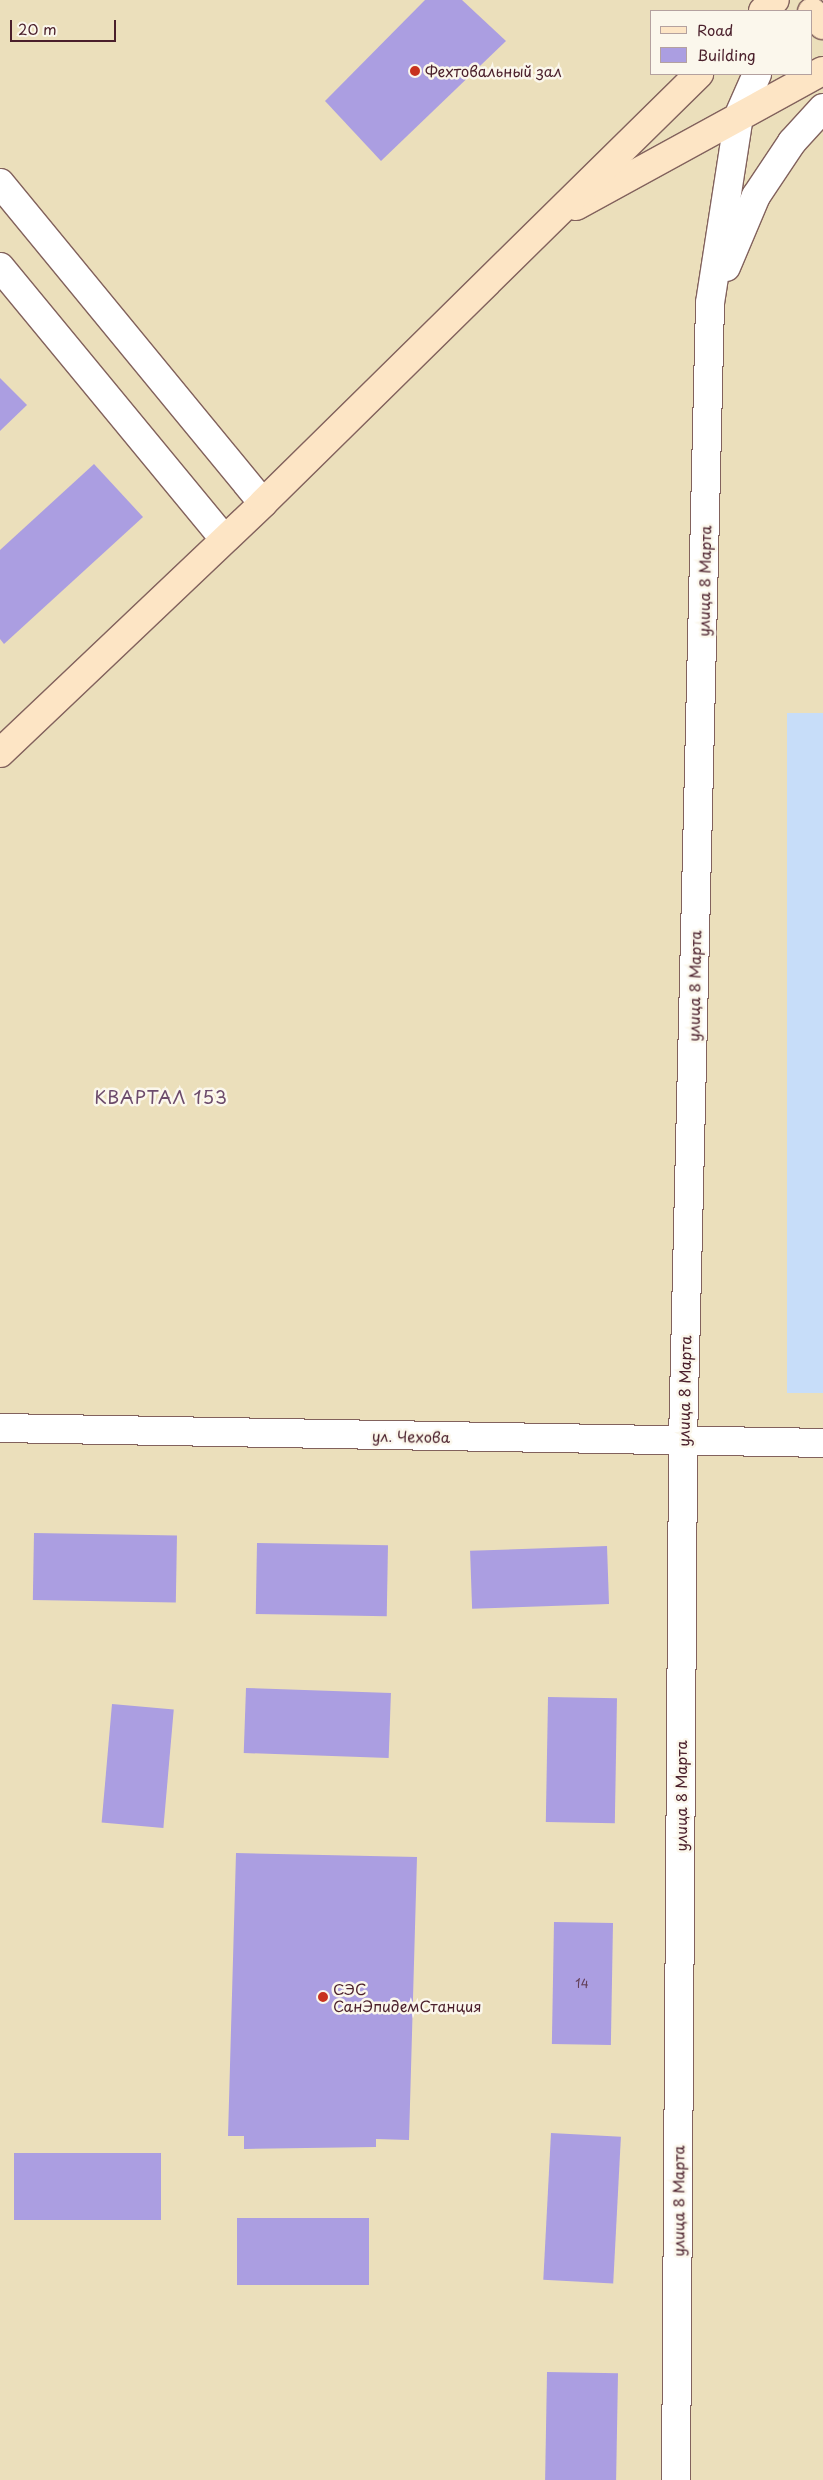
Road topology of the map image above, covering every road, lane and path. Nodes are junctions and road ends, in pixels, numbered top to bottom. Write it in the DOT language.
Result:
graph roads {
  1 [pos="775,0"];
  2 [pos="764,10"];
  3 [pos="813,14"];
  4 [pos="823,25"];
  5 [pos="823,71"];
  6 [pos="698,75"];
  7 [pos="757,75"];
  8 [pos="823,108"];
  9 [pos="739,115"];
  10 [pos="0,183"];
  11 [pos="548,221"];
  12 [pos="0,267"];
  13 [pos="710,303"];
  14 [pos="263,503"];
  15 [pos="224,539"];
  16 [pos="0,753"];
  17 [pos="0,1428"];
  18 [pos="683,1441"];
  19 [pos="823,1443"];
  20 [pos="676,2480"];
  1 -- 2 [label="main road"];
  3 -- 4 [label="main road"];
  5 -- 9 [label="main road"];
  6 -- 11 [label="main road"];
  7 -- 9 [label="street"];
  8 -- 13 [label="street"];
  9 -- 11 [label="main road"];
  9 -- 13 [label="street"];
  10 -- 14 [label="street"];
  11 -- 14 [label="main road"];
  12 -- 15 [label="street"];
  13 -- 18 [label="street, улица 8 Марта"];
  14 -- 15 [label="main road"];
  15 -- 16 [label="main road"];
  17 -- 18 [label="street, ул. Чехова"];
  18 -- 19 [label="street, ул. Чехова"];
  18 -- 20 [label="street, улица 8 Марта"];
}
